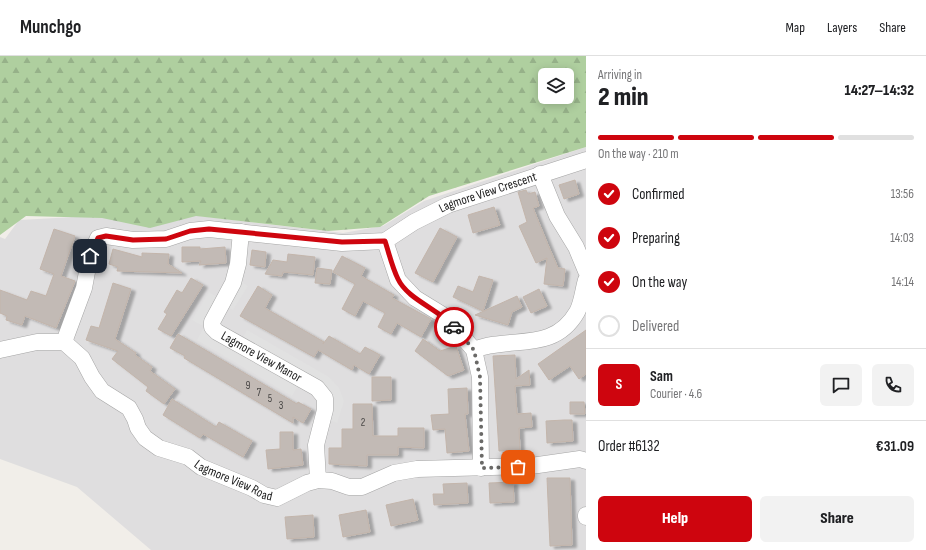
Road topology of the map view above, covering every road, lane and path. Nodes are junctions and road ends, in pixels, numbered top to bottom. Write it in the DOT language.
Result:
graph roads {
  1 [pos="586,160"];
  2 [pos="540,174"];
  3 [pos="241,232"];
  4 [pos="385,241"];
  5 [pos="586,271"];
  6 [pos="586,280"];
  7 [pos="64,342"];
  8 [pos="0,350"];
  9 [pos="474,350"];
  10 [pos="586,461"];
  11 [pos="482,468"];
  12 [pos="318,480"];
  1 -- 2 [label="street"];
  2 -- 4 [label="street, Lagmore View Crescent"];
  2 -- 5 [label="street, Lagmore View Crescent"];
  3 -- 4 [label="street"];
  3 -- 7 [label="street"];
  3 -- 12 [label="street, Lagmore View Manor"];
  4 -- 9 [label="street"];
  6 -- 9 [label="street"];
  7 -- 8 [label="street"];
  7 -- 12 [label="street, Lagmore View Road"];
  9 -- 11 [label="street"];
  10 -- 11 [label="street, Lagmore View Road"];
  11 -- 12 [label="street, Lagmore View Road"];
}
